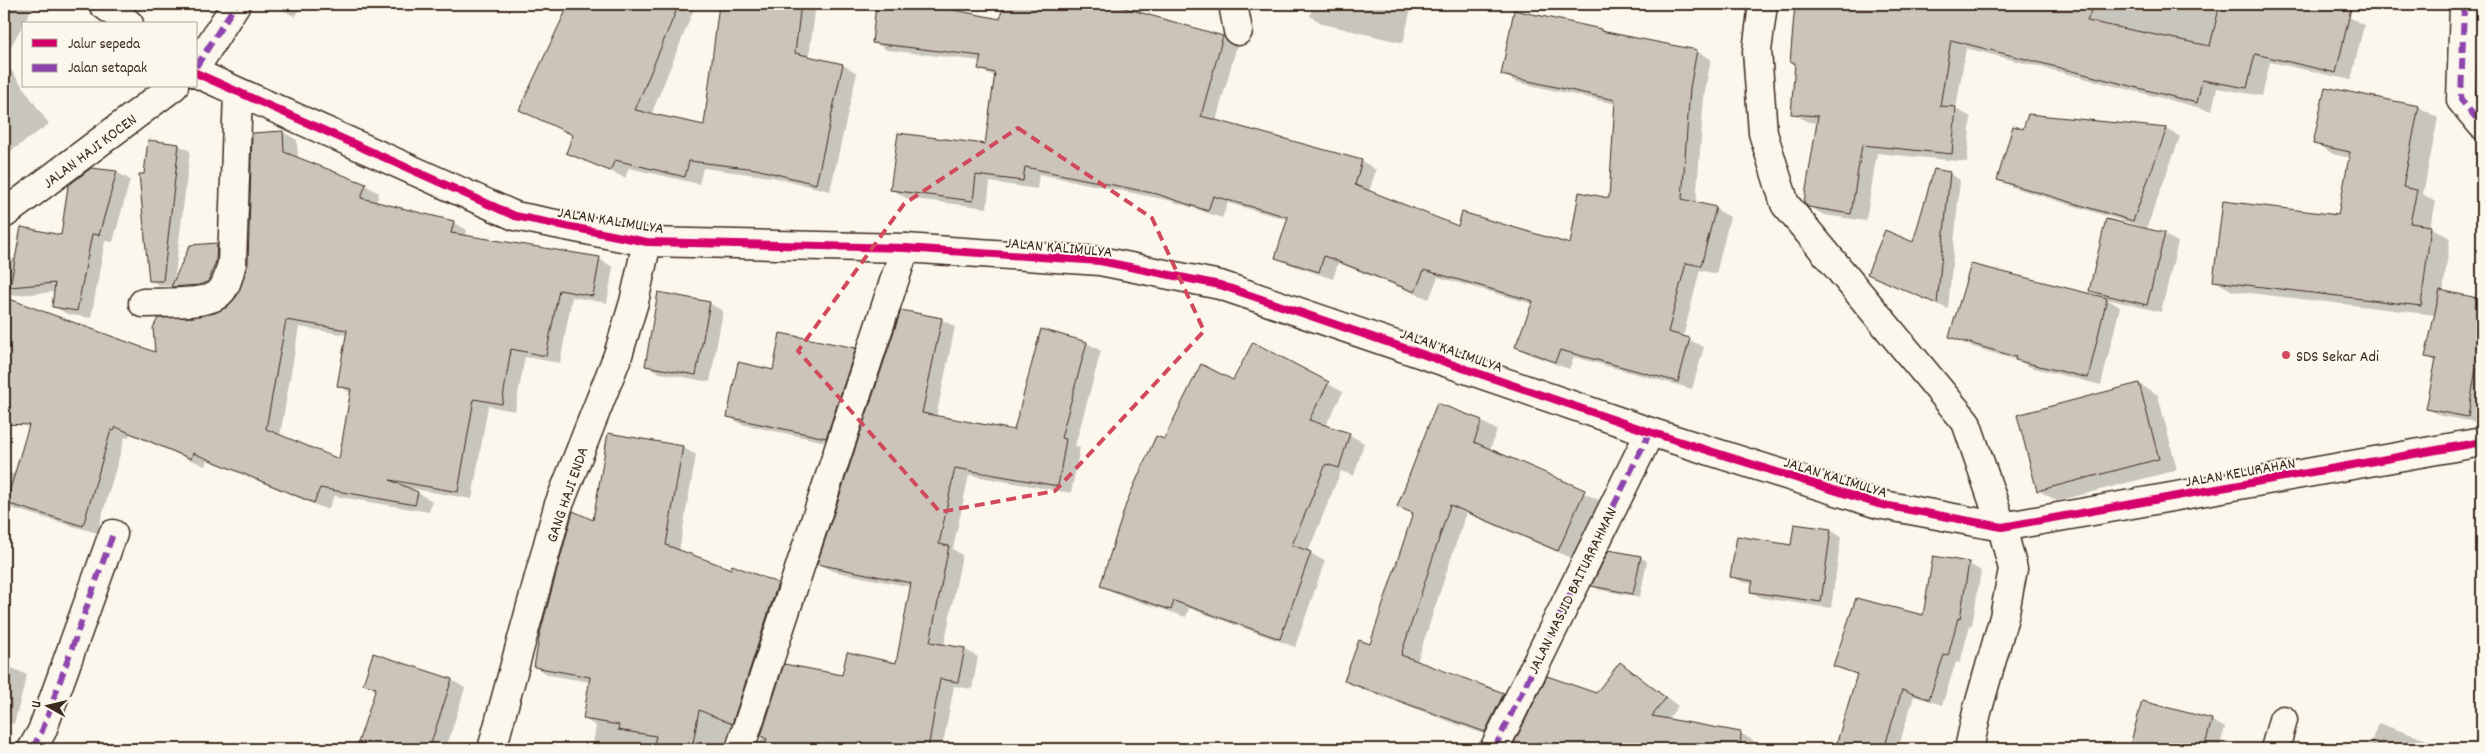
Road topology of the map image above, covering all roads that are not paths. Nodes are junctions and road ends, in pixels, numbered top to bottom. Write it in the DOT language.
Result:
graph roads {
  1 [pos="103,4"];
  2 [pos="236,4"];
  3 [pos="1233,4"];
  4 [pos="1763,4"];
  5 [pos="2464,4"];
  6 [pos="126,22"];
  7 [pos="1238,31"];
  8 [pos="198,64"];
  9 [pos="198,75"];
  10 [pos="171,88"];
  11 [pos="238,93"];
  12 [pos="2482,125"];
  13 [pos="4,214"];
  14 [pos="647,242"];
  15 [pos="904,248"];
  16 [pos="143,303"];
  17 [pos="1650,432"];
  18 [pos="2482,442"];
  19 [pos="2002,527"];
  20 [pos="112,534"];
  21 [pos="2283,720"];
  22 [pos="32,749"];
  23 [pos="492,749"];
  24 [pos="740,749"];
  25 [pos="1494,749"];
  26 [pos="1969,749"];
  27 [pos="2275,749"];
  1 -- 6 [label="street"];
  2 -- 8 [label="street"];
  3 -- 7 [label="street"];
  4 -- 19 [label="street"];
  5 -- 12 [label="street"];
  9 -- 11 [label="street, JALAN KALIMULYA"];
  10 -- 13 [label="street, JALAN HAJI KOCEN"];
  11 -- 14 [label="street, JALAN KALIMULYA"];
  11 -- 16 [label="street"];
  14 -- 15 [label="street, JALAN KALIMULYA"];
  14 -- 23 [label="street, GANG HAJI ENDA"];
  15 -- 17 [label="street, JALAN KALIMULYA"];
  15 -- 24 [label="street"];
  17 -- 19 [label="street, JALAN KALIMULYA"];
  17 -- 25 [label="street, JALAN MASJID BAITURRAHMAN"];
  18 -- 19 [label="street, JALAN KELURAHAN"];
  19 -- 26 [label="street"];
  20 -- 22 [label="street"];
  21 -- 27 [label="street"];
}
